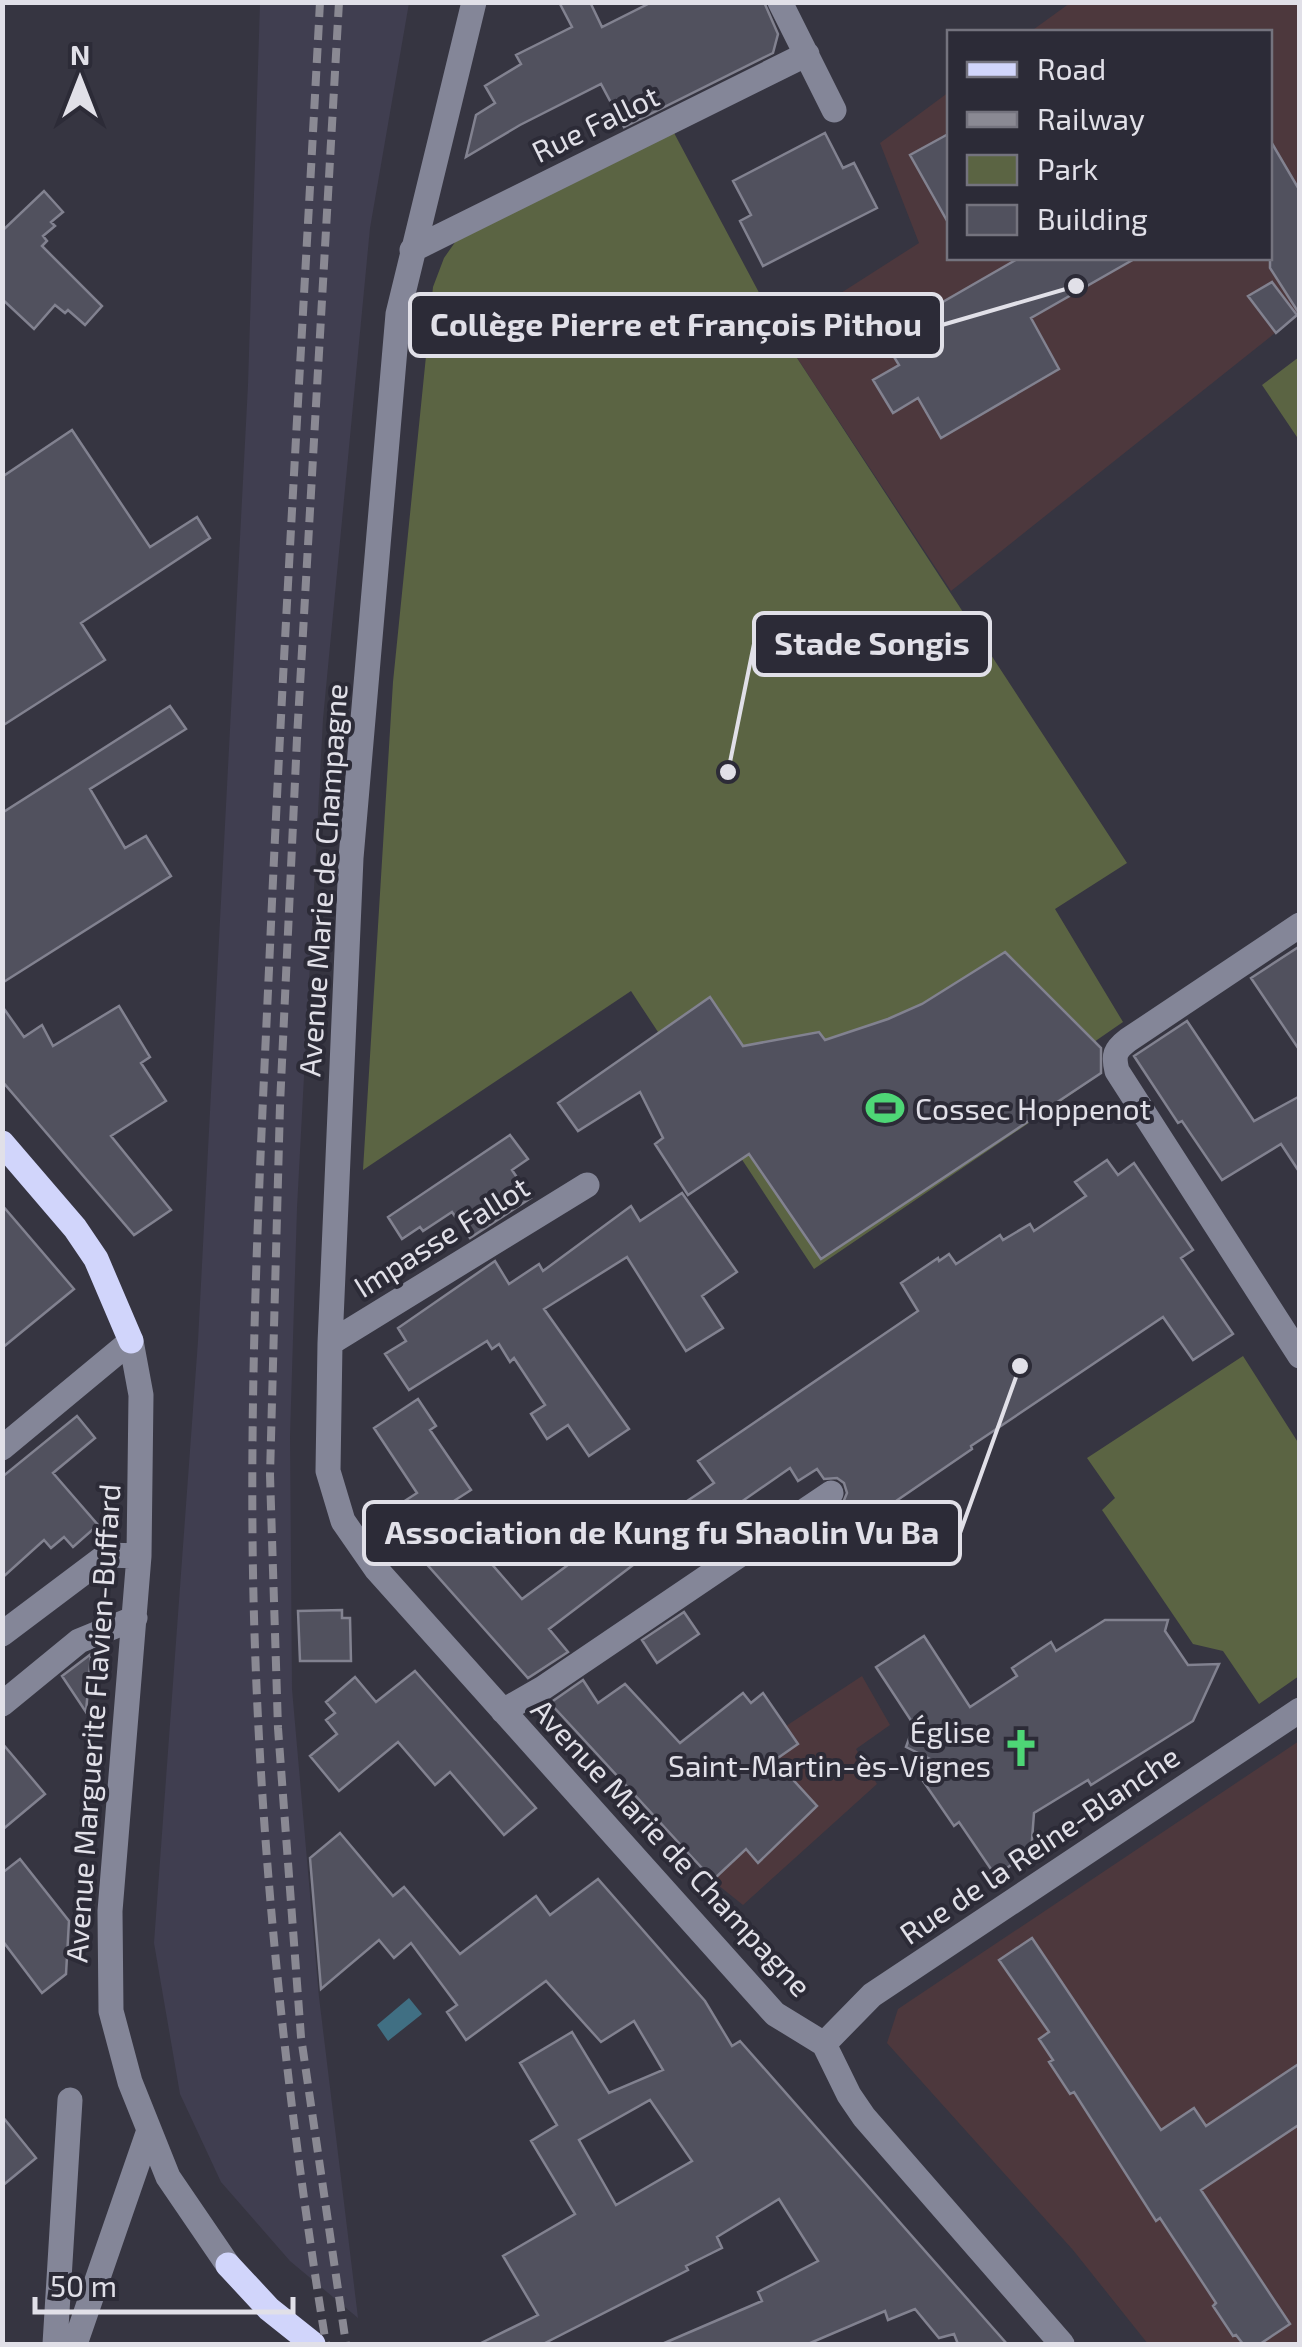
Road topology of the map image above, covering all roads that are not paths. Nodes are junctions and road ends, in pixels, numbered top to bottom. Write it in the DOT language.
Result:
graph roads {
  1 [pos="474,2"];
  2 [pos="780,2"];
  3 [pos="807,54"];
  4 [pos="834,110"];
  5 [pos="412,250"];
  6 [pos="1300,924"];
  7 [pos="2,1143"];
  8 [pos="587,1185"];
  9 [pos="131,1341"];
  10 [pos="330,1343"];
  11 [pos="1300,1356"];
  12 [pos="2,1448"];
  13 [pos="832,1493"];
  14 [pos="140,1556"];
  15 [pos="134,1618"];
  16 [pos="2,1634"];
  17 [pos="2,1704"];
  18 [pos="502,1710"];
  19 [pos="1300,1710"];
  20 [pos="824,2044"];
  21 [pos="70,2100"];
  22 [pos="148,2133"];
  23 [pos="228,2264"];
  24 [pos="55,2344"];
  25 [pos="75,2344"];
  26 [pos="312,2344"];
  27 [pos="1062,2344"];
  1 -- 5 [label="street, Avenue Marie de Champagne"];
  2 -- 3 [label="street"];
  3 -- 4 [label="street"];
  3 -- 5 [label="street, Rue Fallot"];
  5 -- 10 [label="street, Avenue Marie de Champagne"];
  6 -- 11 [label="street"];
  7 -- 9 [label="main road"];
  8 -- 10 [label="street, Impasse Fallot"];
  9 -- 12 [label="street"];
  9 -- 14 [label="street, Avenue Marguerite Flavien-Buffard"];
  10 -- 18 [label="street, Avenue Marie de Champagne"];
  13 -- 18 [label="street, Avenue Marie de Champagne"];
  14 -- 15 [label="street, Avenue Marguerite Flavien-Buffard"];
  14 -- 16 [label="street"];
  15 -- 17 [label="street"];
  15 -- 22 [label="street, Avenue Marguerite Flavien-Buffard"];
  18 -- 20 [label="street, Avenue Marie de Champagne"];
  19 -- 20 [label="street, Rue de la Reine-Blanche"];
  20 -- 27 [label="street"];
  21 -- 24 [label="street"];
  22 -- 23 [label="street, Avenue Marguerite Flavien-Buffard"];
  22 -- 25 [label="street"];
  23 -- 26 [label="main road, Avenue Marguerite Flavien-Buffard"];
}
